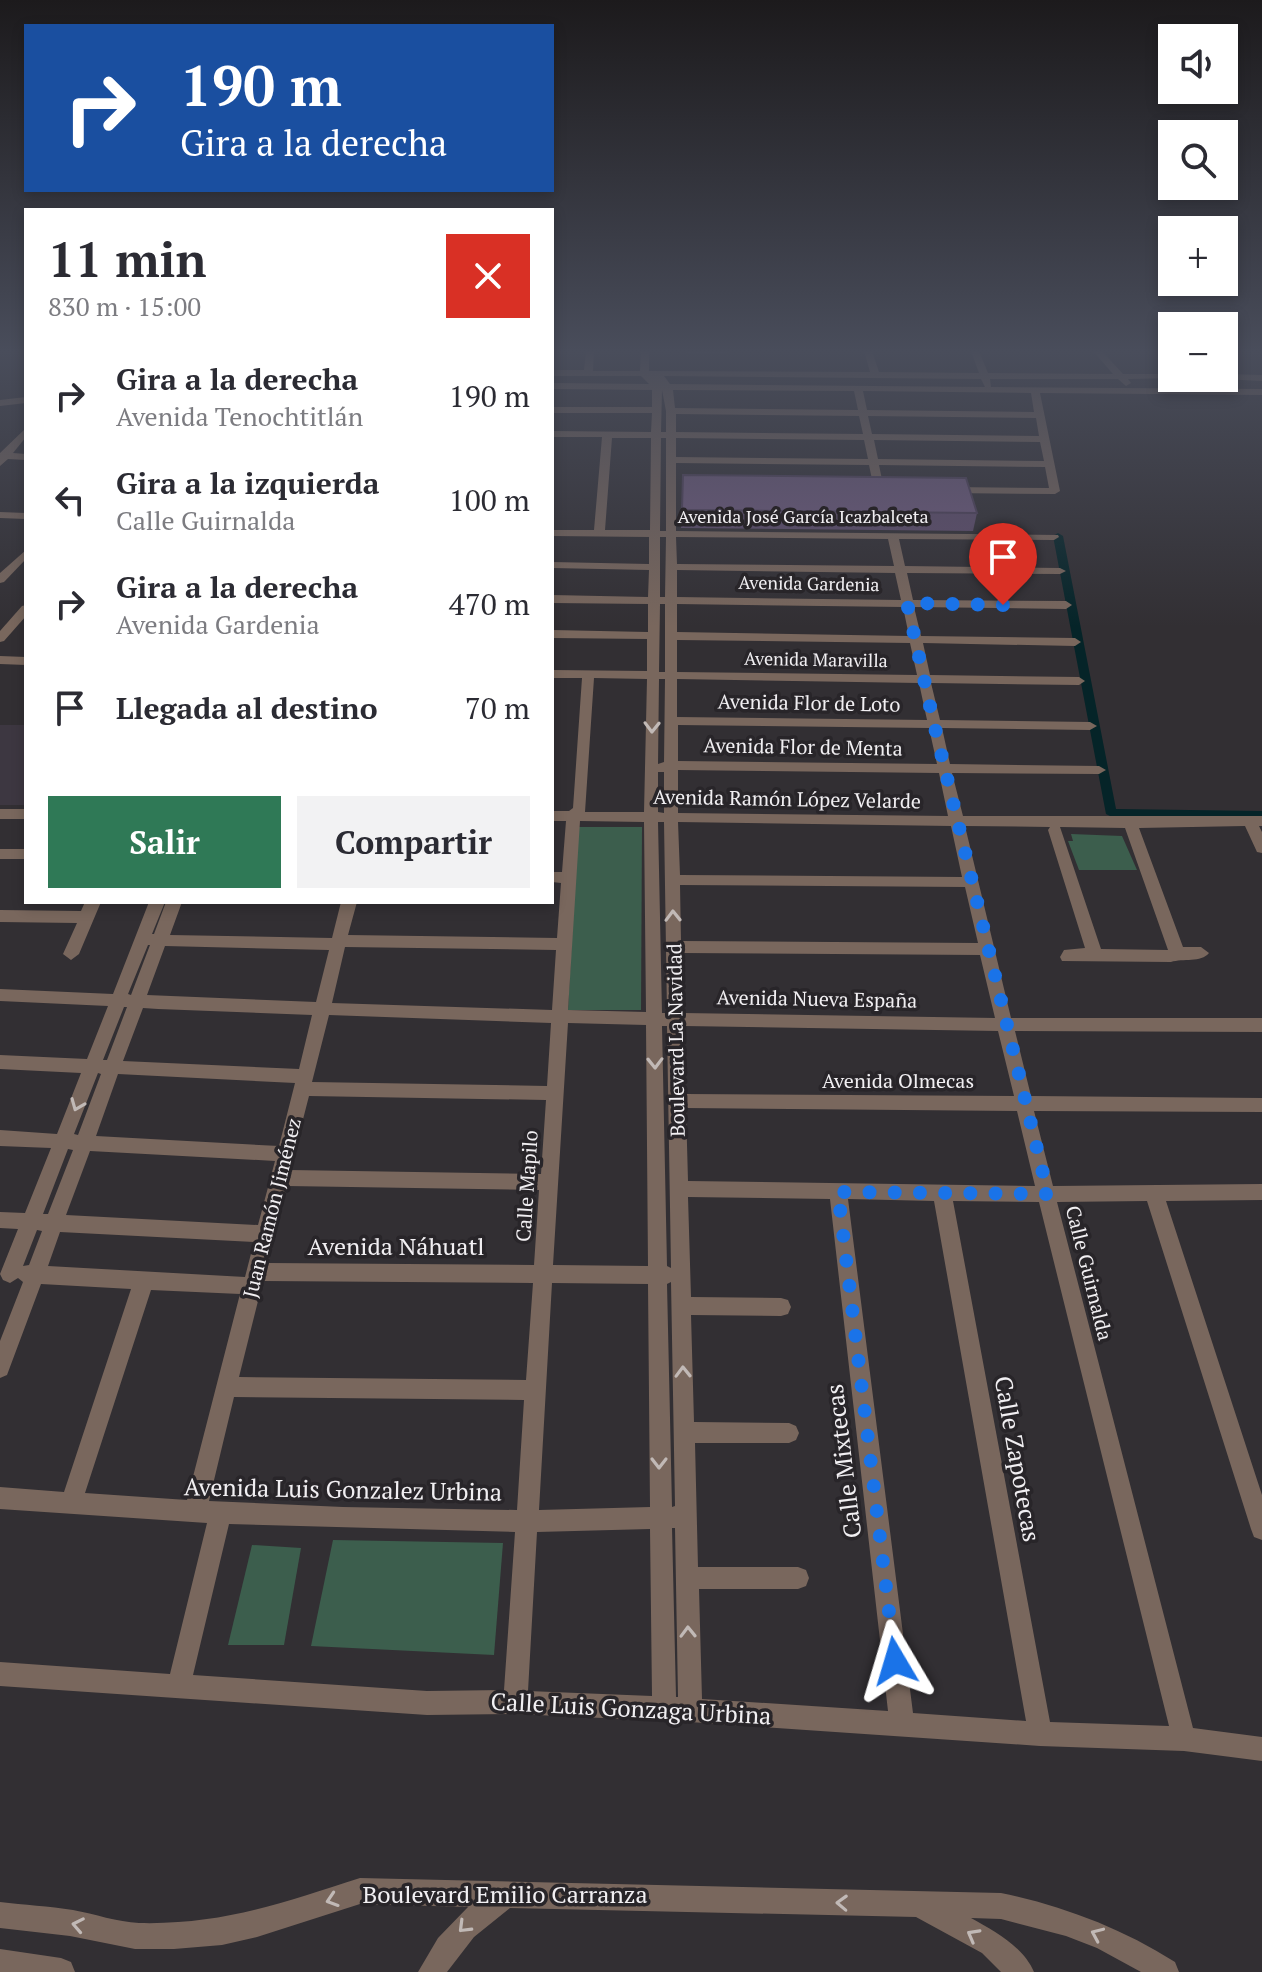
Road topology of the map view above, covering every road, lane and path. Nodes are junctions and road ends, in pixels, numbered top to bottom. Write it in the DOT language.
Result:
graph roads {
  1 [pos="15,443"];
  2 [pos="606,443"];
  3 [pos="656,443"];
  4 [pos="671,443"];
  5 [pos="869,443"];
  6 [pos="1047,443"];
  7 [pos="24,457"];
  8 [pos="2,458"];
  9 [pos="671,460"];
  10 [pos="873,462"];
  11 [pos="1051,464"];
  12 [pos="655,487"];
  13 [pos="671,487"];
  14 [pos="686,488"];
  15 [pos="866,489"];
  16 [pos="879,489"];
  17 [pos="893,489"];
  18 [pos="936,490"];
  19 [pos="17,514"];
  20 [pos="0,528"];
  21 [pos="554,533"];
  22 [pos="599,534"];
  23 [pos="655,534"];
  24 [pos="671,534"];
  25 [pos="893,536"];
  26 [pos="1054,537"];
  27 [pos="24,555"];
  28 [pos="554,565"];
  29 [pos="654,567"];
  30 [pos="671,567"];
  31 [pos="900,569"];
  32 [pos="1060,571"];
  33 [pos="0,580"];
  34 [pos="554,599"];
  35 [pos="654,600"];
  36 [pos="671,600"];
  37 [pos="907,603"];
  38 [pos="1066,605"];
  39 [pos="21,621"];
  40 [pos="554,634"];
  41 [pos="654,636"];
  42 [pos="671,636"];
  43 [pos="0,638"];
  44 [pos="915,639"];
  45 [pos="1075,642"];
  46 [pos="0,660"];
  47 [pos="24,661"];
  48 [pos="554,674"];
  49 [pos="588,675"];
  50 [pos="653,676"];
  51 [pos="671,676"];
  52 [pos="924,679"];
  53 [pos="1079,681"];
  54 [pos="671,721"];
  55 [pos="934,724"];
  56 [pos="1090,726"];
  57 [pos="671,765"];
  58 [pos="944,768"];
  59 [pos="652,770"];
  60 [pos="1099,770"];
  61 [pos="0,814"];
  62 [pos="24,814"];
  63 [pos="554,816"];
  64 [pos="573,816"];
  65 [pos="1112,816"];
  66 [pos="651,817"];
  67 [pos="671,818"];
  68 [pos="956,819"];
  69 [pos="1256,821"];
  70 [pos="1130,823"];
  71 [pos="1055,830"];
  72 [pos="1262,848"];
  73 [pos="0,854"];
  74 [pos="24,854"];
  75 [pos="560,878"];
  76 [pos="672,880"];
  77 [pos="972,882"];
  78 [pos="157,904"];
  79 [pos="173,904"];
  80 [pos="348,904"];
  81 [pos="90,910"];
  82 [pos="0,916"];
  83 [pos="151,940"];
  84 [pos="339,942"];
  85 [pos="564,944"];
  86 [pos="674,947"];
  87 [pos="988,949"];
  88 [pos="1177,953"];
  89 [pos="1201,953"];
  90 [pos="71,954"];
  91 [pos="1095,955"];
  92 [pos="1068,957"];
  93 [pos="0,995"];
  94 [pos="118,1001"];
  95 [pos="137,1002"];
  96 [pos="323,1011"];
  97 [pos="560,1016"];
  98 [pos="654,1018"];
  99 [pos="675,1018"];
  100 [pos="1006,1024"];
  101 [pos="1262,1025"];
  102 [pos="0,1062"];
  103 [pos="91,1068"];
  104 [pos="112,1068"];
  105 [pos="304,1082"];
  106 [pos="555,1093"];
  107 [pos="677,1101"];
  108 [pos="1026,1104"];
  109 [pos="1262,1105"];
  110 [pos="0,1138"];
  111 [pos="62,1141"];
  112 [pos="85,1142"];
  113 [pos="286,1154"];
  114 [pos="279,1178"];
  115 [pos="549,1182"];
  116 [pos="679,1189"];
  117 [pos="838,1192"];
  118 [pos="1262,1192"];
  119 [pos="942,1193"];
  120 [pos="1154,1193"];
  121 [pos="1048,1194"];
  122 [pos="0,1220"];
  123 [pos="30,1222"];
  124 [pos="55,1223"];
  125 [pos="265,1234"];
  126 [pos="5,1273"];
  127 [pos="543,1274"];
  128 [pos="35,1275"];
  129 [pos="658,1275"];
  130 [pos="681,1275"];
  131 [pos="254,1279"];
  132 [pos="144,1280"];
  133 [pos="681,1306"];
  134 [pos="781,1307"];
  135 [pos="0,1368"];
  136 [pos="227,1387"];
  137 [pos="535,1390"];
  138 [pos="684,1432"];
  139 [pos="789,1433"];
  140 [pos="0,1498"];
  141 [pos="71,1503"];
  142 [pos="195,1513"];
  143 [pos="220,1515"];
  144 [pos="686,1517"];
  145 [pos="659,1519"];
  146 [pos="527,1520"];
  147 [pos="1262,1529"];
  148 [pos="687,1578"];
  149 [pos="798,1578"];
  150 [pos="0,1674"];
  151 [pos="179,1686"];
  152 [pos="515,1702"];
  153 [pos="664,1709"];
  154 [pos="690,1710"];
  155 [pos="902,1724"];
  156 [pos="1040,1734"];
  157 [pos="1184,1739"];
  158 [pos="1262,1749"];
  159 [pos="508,1893"];
  160 [pos="920,1906"];
  161 [pos="0,1915"];
  162 [pos="0,1962"];
  163 [pos="61,1972"];
  164 [pos="432,1972"];
  165 [pos="1020,1972"];
  166 [pos="1165,1972"];
  1 -- 8 [label="street"];
  2 -- 22 [label="street"];
  3 -- 12 [label="street, Boulevard La Navidad"];
  4 -- 9 [label="street, Boulevard La Navidad"];
  5 -- 10 [label="street"];
  6 -- 11 [label="street"];
  7 -- 8 [label="street"];
  9 -- 10 [label="street"];
  9 -- 13 [label="street, Boulevard La Navidad"];
  10 -- 11 [label="street"];
  10 -- 16 [label="street"];
  11 -- 18 [label="street"];
  12 -- 13 [label="street"];
  12 -- 23 [label="street, Boulevard La Navidad"];
  13 -- 14 [label="street"];
  13 -- 24 [label="street, Boulevard La Navidad"];
  15 -- 16 [label="street"];
  16 -- 17 [label="street"];
  19 -- 20 [label="street"];
  21 -- 22 [label="street, Avenida José García Icazbalceta"];
  22 -- 23 [label="street, Avenida José García Icazbalceta"];
  23 -- 24 [label="street, Avenida José García Icazbalceta"];
  23 -- 29 [label="street, Boulevard La Navidad"];
  24 -- 25 [label="street, Avenida José García Icazbalceta"];
  24 -- 30 [label="street, Boulevard La Navidad"];
  25 -- 26 [label="street, Avenida José García Icazbalceta"];
  25 -- 31 [label="street, Calle Guirnalda"];
  27 -- 33 [label="street"];
  28 -- 29 [label="street"];
  29 -- 35 [label="street, Boulevard La Navidad"];
  30 -- 31 [label="street"];
  30 -- 36 [label="street, Boulevard La Navidad"];
  31 -- 32 [label="street"];
  31 -- 37 [label="street, Calle Guirnalda"];
  34 -- 35 [label="street, Avenida Gardenia"];
  35 -- 36 [label="street, Avenida Gardenia"];
  35 -- 41 [label="street, Boulevard La Navidad"];
  36 -- 37 [label="street, Avenida Gardenia"];
  36 -- 42 [label="street, Boulevard La Navidad"];
  37 -- 38 [label="street, Avenida Gardenia"];
  37 -- 44 [label="street, Calle Guirnalda"];
  39 -- 43 [label="street"];
  40 -- 41 [label="street"];
  41 -- 50 [label="street, Boulevard La Navidad"];
  42 -- 44 [label="street"];
  42 -- 51 [label="street, Boulevard La Navidad"];
  44 -- 45 [label="street"];
  44 -- 52 [label="street, Calle Guirnalda"];
  46 -- 47 [label="street"];
  48 -- 49 [label="street, Avenida Maravilla"];
  49 -- 50 [label="street, Avenida Maravilla"];
  49 -- 64 [label="street, Calle Mapilo"];
  50 -- 51 [label="street, Avenida Maravilla"];
  50 -- 59 [label="street, Boulevard La Navidad, one-way"];
  51 -- 52 [label="street, Avenida Maravilla"];
  51 -- 54 [label="street, Boulevard La Navidad"];
  52 -- 53 [label="street, Avenida Maravilla"];
  52 -- 55 [label="street, Calle Guirnalda"];
  54 -- 55 [label="street, Avenida Flor de Loto"];
  54 -- 57 [label="street, Boulevard La Navidad"];
  55 -- 56 [label="street, Avenida Flor de Loto"];
  55 -- 58 [label="street, Calle Guirnalda"];
  57 -- 58 [label="street, Avenida Flor de Menta"];
  57 -- 59 [label="street, Avenida Flor de Menta"];
  57 -- 67 [label="street, Boulevard La Navidad"];
  58 -- 60 [label="street, Avenida Flor de Menta"];
  58 -- 68 [label="street, Calle Guirnalda"];
  59 -- 66 [label="street, Boulevard La Navidad"];
  61 -- 62 [label="street"];
  63 -- 64 [label="street, Avenida Ramón López Velarde"];
  64 -- 66 [label="street, Avenida Ramón López Velarde"];
  64 -- 75 [label="street, Calle Mapilo"];
  65 -- 68 [label="street"];
  66 -- 67 [label="street, Avenida Ramón López Velarde"];
  66 -- 98 [label="street, Boulevard La Navidad"];
  67 -- 68 [label="street, Avenida Ramón López Velarde"];
  67 -- 76 [label="street, Boulevard La Navidad"];
  68 -- 70 [label="street, Avenida Ramón López Velarde"];
  68 -- 77 [label="street, Calle Guirnalda"];
  69 -- 70 [label="street, Avenida Ramón López Velarde"];
  69 -- 72 [label="street"];
  70 -- 88 [label="street"];
  71 -- 91 [label="street"];
  73 -- 74 [label="street"];
  75 -- 85 [label="street, Calle Mapilo"];
  76 -- 77 [label="street"];
  86 -- 76 [label="street, Boulevard La Navidad, one-way"];
  77 -- 87 [label="street, Calle Guirnalda"];
  78 -- 83 [label="street"];
  79 -- 83 [label="street"];
  80 -- 84 [label="street, Juan Ramón Jiménez"];
  81 -- 82 [label="street"];
  81 -- 90 [label="street"];
  83 -- 84 [label="street"];
  83 -- 94 [label="street"];
  83 -- 95 [label="street"];
  84 -- 85 [label="street"];
  84 -- 96 [label="street, Juan Ramón Jiménez"];
  85 -- 97 [label="street, Calle Mapilo"];
  86 -- 87 [label="street"];
  86 -- 99 [label="street, Boulevard La Navidad"];
  87 -- 100 [label="street, Calle Guirnalda"];
  88 -- 89 [label="street"];
  88 -- 91 [label="street"];
  91 -- 92 [label="street"];
  93 -- 94 [label="street, Avenida Nueva España"];
  94 -- 95 [label="street, Avenida Nueva España"];
  94 -- 103 [label="street"];
  95 -- 96 [label="street, Avenida Nueva España"];
  95 -- 104 [label="street"];
  96 -- 97 [label="street, Avenida Nueva España"];
  96 -- 105 [label="street, Juan Ramón Jiménez"];
  97 -- 98 [label="street, Avenida Nueva España"];
  97 -- 106 [label="street, Calle Mapilo"];
  98 -- 99 [label="street, Avenida Nueva España"];
  98 -- 129 [label="street, Boulevard La Navidad, one-way"];
  99 -- 100 [label="street, Avenida Nueva España"];
  99 -- 107 [label="street, Boulevard La Navidad"];
  100 -- 101 [label="street, Avenida Nueva España"];
  100 -- 108 [label="street, Calle Guirnalda"];
  102 -- 103 [label="street"];
  103 -- 104 [label="street"];
  103 -- 111 [label="street, one-way"];
  104 -- 105 [label="street"];
  104 -- 112 [label="street"];
  105 -- 106 [label="street"];
  105 -- 113 [label="street, Juan Ramón Jiménez"];
  106 -- 115 [label="street, Calle Mapilo"];
  107 -- 108 [label="street, Avenida Olmecas"];
  107 -- 116 [label="street, Boulevard La Navidad"];
  108 -- 109 [label="street, Avenida Olmecas"];
  108 -- 121 [label="street, Calle Guirnalda"];
  110 -- 111 [label="street"];
  111 -- 112 [label="street"];
  111 -- 123 [label="street"];
  112 -- 113 [label="street"];
  112 -- 124 [label="street"];
  113 -- 114 [label="street, Juan Ramón Jiménez"];
  114 -- 115 [label="street"];
  114 -- 125 [label="street, Juan Ramón Jiménez"];
  115 -- 127 [label="street, Calle Mapilo"];
  116 -- 117 [label="street"];
  116 -- 130 [label="street, Boulevard La Navidad"];
  117 -- 119 [label="street"];
  117 -- 155 [label="street, Calle Mixtecas"];
  118 -- 120 [label="street"];
  119 -- 121 [label="street"];
  119 -- 156 [label="street, Calle Zapotecas"];
  120 -- 121 [label="street"];
  120 -- 147 [label="street"];
  121 -- 157 [label="street, Calle Guirnalda"];
  122 -- 123 [label="street"];
  123 -- 124 [label="street"];
  123 -- 126 [label="street"];
  124 -- 125 [label="street"];
  124 -- 128 [label="street"];
  125 -- 131 [label="street, Juan Ramón Jiménez"];
  126 -- 128 [label="street, Avenida Náhuatl"];
  127 -- 129 [label="street, Avenida Náhuatl"];
  127 -- 131 [label="street, Avenida Náhuatl"];
  127 -- 137 [label="street, Calle Mapilo"];
  128 -- 132 [label="street, Avenida Náhuatl"];
  128 -- 135 [label="street"];
  129 -- 130 [label="street, Avenida Náhuatl"];
  129 -- 145 [label="street, Boulevard La Navidad, one-way"];
  130 -- 133 [label="street, Boulevard La Navidad"];
  131 -- 132 [label="street, Avenida Náhuatl"];
  131 -- 136 [label="street, Juan Ramón Jiménez"];
  132 -- 141 [label="street"];
  133 -- 134 [label="street"];
  138 -- 133 [label="street, Boulevard La Navidad, one-way"];
  136 -- 137 [label="street"];
  136 -- 142 [label="street, Juan Ramón Jiménez"];
  137 -- 146 [label="street, Calle Mapilo"];
  138 -- 139 [label="street"];
  138 -- 144 [label="street, Boulevard La Navidad"];
  140 -- 141 [label="street, Avenida Luis Gonzalez Urbina"];
  141 -- 142 [label="street, Avenida Luis Gonzalez Urbina"];
  142 -- 143 [label="street, Avenida Luis Gonzalez Urbina"];
  143 -- 146 [label="street, Avenida Luis Gonzalez Urbina"];
  143 -- 151 [label="street"];
  144 -- 145 [label="street, Avenida Luis Gonzalez Urbina"];
  144 -- 148 [label="street, Boulevard La Navidad"];
  145 -- 146 [label="street, Avenida Luis Gonzalez Urbina"];
  145 -- 153 [label="street, Boulevard La Navidad"];
  146 -- 152 [label="street, Calle Mapilo"];
  148 -- 149 [label="street"];
  154 -- 148 [label="street, Boulevard La Navidad, one-way"];
  150 -- 151 [label="street, Calle Luis Gonzaga Urbina"];
  151 -- 152 [label="street, Calle Luis Gonzaga Urbina"];
  152 -- 153 [label="street, Calle Luis Gonzaga Urbina"];
  153 -- 154 [label="street, Calle Luis Gonzaga Urbina"];
  154 -- 155 [label="street, Calle Luis Gonzaga Urbina"];
  155 -- 156 [label="street, Calle Luis Gonzaga Urbina"];
  156 -- 157 [label="street, Calle Luis Gonzaga Urbina"];
  157 -- 158 [label="street, Calle Luis Gonzaga Urbina"];
  160 -- 159 [label="street, Boulevard Emilio Carranza, one-way"];
  159 -- 161 [label="street, Boulevard Emilio Carranza, one-way"];
  159 -- 164 [label="street, one-way"];
  165 -- 160 [label="street, one-way"];
  166 -- 160 [label="street, Boulevard Emilio Carranza, one-way"];
  162 -- 163 [label="street"];
}
